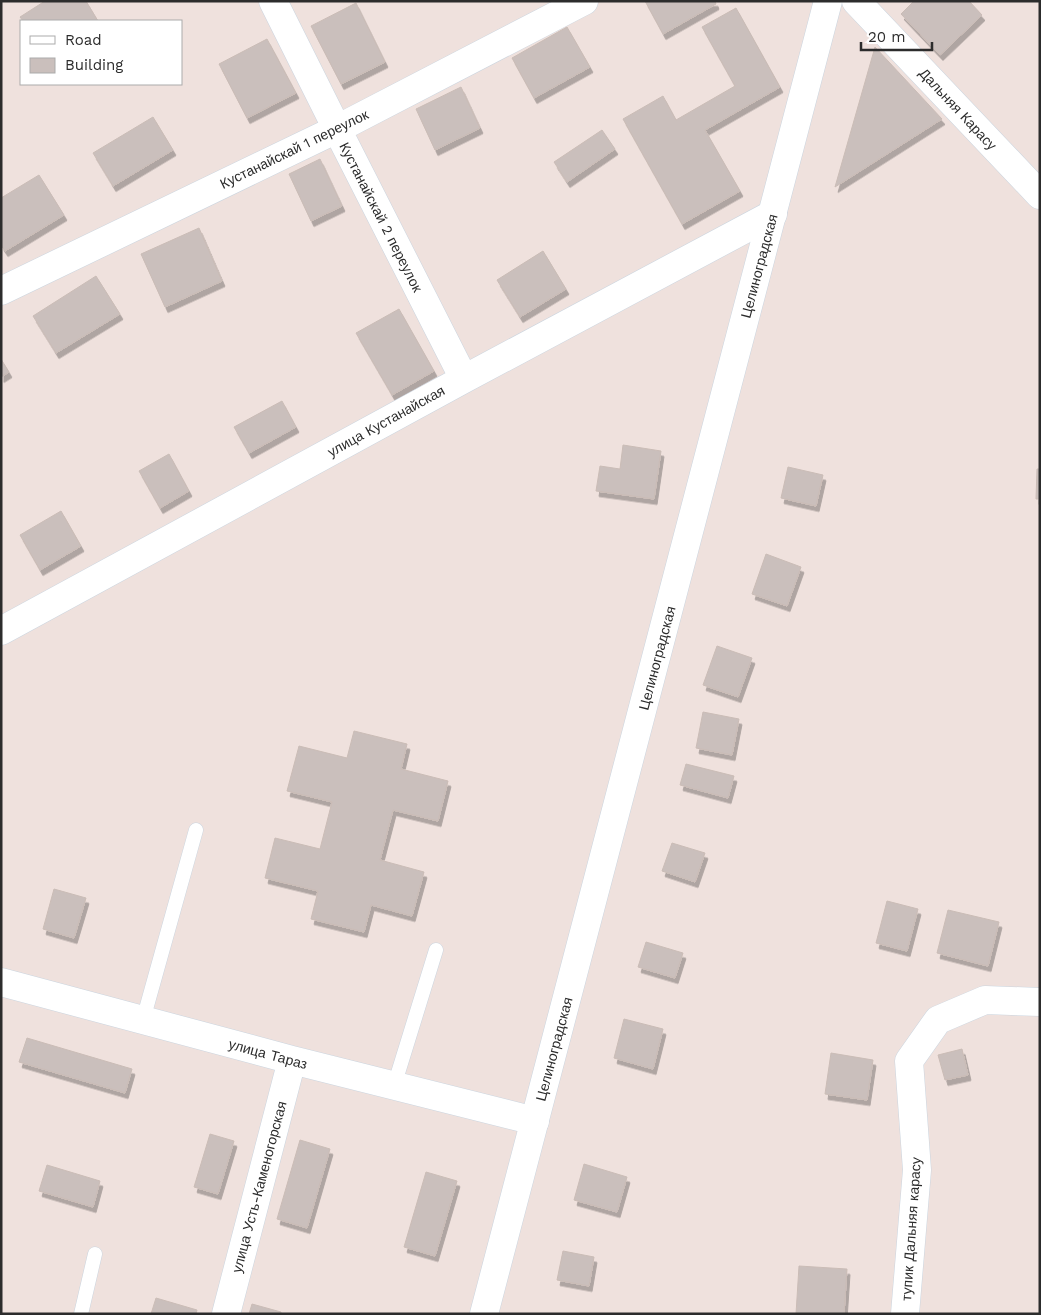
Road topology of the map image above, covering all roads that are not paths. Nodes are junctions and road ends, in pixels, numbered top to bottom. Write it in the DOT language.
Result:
graph roads {
  1 [pos="274,1"];
  2 [pos="584,1"];
  3 [pos="828,1"];
  4 [pos="856,1"];
  5 [pos="337,129"];
  6 [pos="1040,195"];
  7 [pos="773,214"];
  8 [pos="1,291"];
  9 [pos="464,379"];
  10 [pos="1,631"];
  11 [pos="196,830"];
  12 [pos="436,950"];
  13 [pos="1,982"];
  14 [pos="1040,1002"];
  15 [pos="143,1020"];
  16 [pos="292,1060"];
  17 [pos="394,1086"];
  18 [pos="535,1121"];
  19 [pos="95,1254"];
  20 [pos="81,1314"];
  21 [pos="226,1314"];
  22 [pos="484,1314"];
  23 [pos="905,1314"];
  1 -- 5 [label="street, Кустанайскай 2 переулок"];
  2 -- 5 [label="street, Кустанайскай 1 переулок"];
  3 -- 7 [label="street, Целиноградская"];
  4 -- 6 [label="street, Дальняя Карасу"];
  5 -- 8 [label="street, Кустанайскай 1 переулок"];
  5 -- 9 [label="street, Кустанайскай 2 переулок"];
  7 -- 9 [label="street, улица Кустанайская"];
  7 -- 18 [label="street, Целиноградская"];
  9 -- 10 [label="street, улица Кустанайская"];
  11 -- 15 [label="lane"];
  12 -- 17 [label="lane"];
  13 -- 15 [label="street, улица Тараз"];
  14 -- 23 [label="street, тупик Дальняя карасу"];
  15 -- 16 [label="street, улица Тараз"];
  16 -- 17 [label="street, улица Тараз"];
  16 -- 21 [label="street, улица Усть-Каменогорская"];
  17 -- 18 [label="street, улица Тараз"];
  18 -- 22 [label="street, Целиноградская"];
  19 -- 20 [label="lane"];
}
